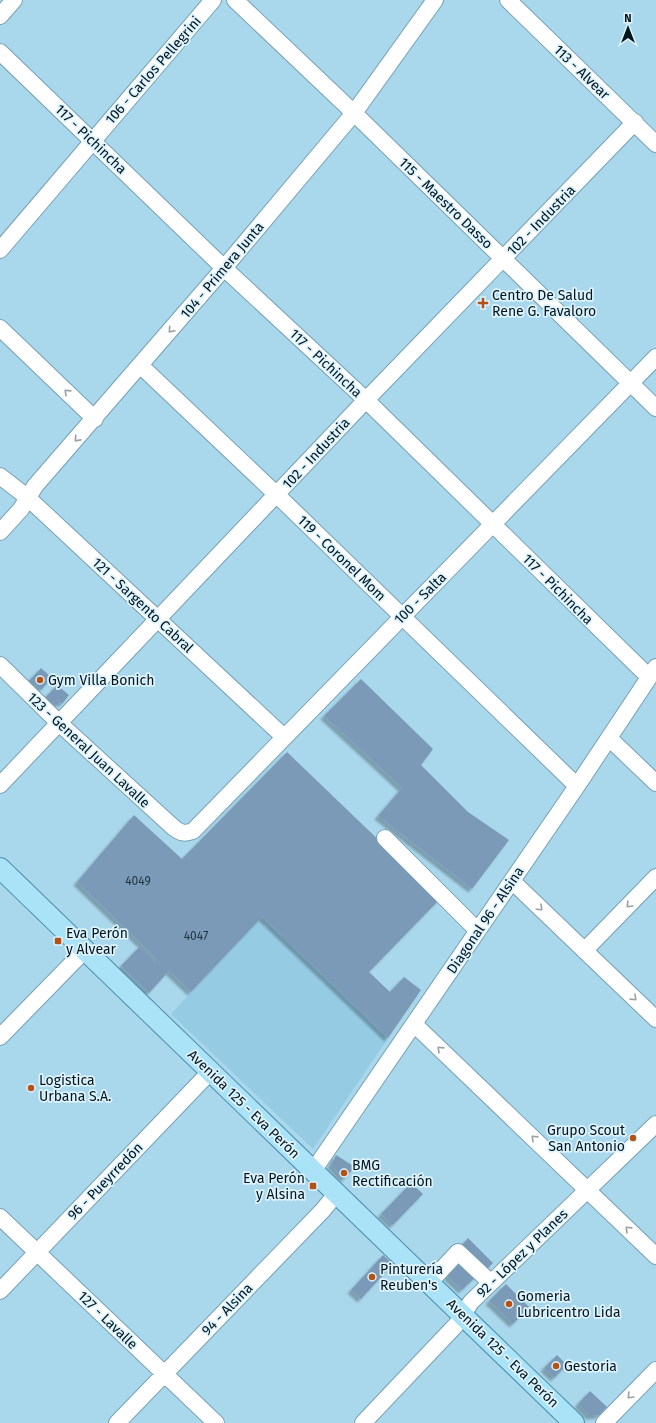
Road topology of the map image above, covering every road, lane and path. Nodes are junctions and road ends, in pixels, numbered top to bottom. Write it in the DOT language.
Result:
graph roads {
  1 [pos="14,0"];
  2 [pos="213,0"];
  3 [pos="235,0"];
  4 [pos="435,0"];
  5 [pos="508,0"];
  6 [pos="0,16"];
  7 [pos="0,52"];
  8 [pos="354,113"];
  9 [pos="635,122"];
  10 [pos="654,136"];
  11 [pos="93,140"];
  12 [pos="0,250"];
  13 [pos="503,259"];
  14 [pos="224,268"];
  15 [pos="0,328"];
  16 [pos="656,357"];
  17 [pos="141,366"];
  18 [pos="631,383"];
  19 [pos="366,400"];
  20 [pos="656,408"];
  21 [pos="95,419"];
  22 [pos="0,476"];
  23 [pos="276,495"];
  24 [pos="27,497"];
  25 [pos="493,524"];
  26 [pos="0,532"];
  27 [pos="402,616"];
  28 [pos="159,620"];
  29 [pos="0,666"];
  30 [pos="652,672"];
  31 [pos="59,723"];
  32 [pos="284,737"];
  33 [pos="609,738"];
  34 [pos="656,783"];
  35 [pos="0,785"];
  36 [pos="577,786"];
  37 [pos="180,833"];
  38 [pos="385,838"];
  39 [pos="0,868"];
  40 [pos="656,877"];
  41 [pos="512,881"];
  42 [pos="477,930"];
  43 [pos="84,950"];
  44 [pos="585,950"];
  45 [pos="656,1019"];
  46 [pos="414,1024"];
  47 [pos="0,1037"];
  48 [pos="211,1071"];
  49 [pos="656,1124"];
  50 [pos="313,1171"];
  51 [pos="588,1190"];
  52 [pos="336,1194"];
  53 [pos="0,1217"];
  54 [pos="37,1252"];
  55 [pos="656,1256"];
  56 [pos="430,1282"];
  57 [pos="490,1282"];
  58 [pos="0,1291"];
  59 [pos="463,1314"];
  60 [pos="656,1370"];
  61 [pos="165,1374"];
  62 [pos="117,1423"];
  63 [pos="216,1423"];
  64 [pos="363,1423"];
  65 [pos="574,1423"];
  66 [pos="604,1423"];
  1 -- 6 [label="street"];
  2 -- 11 [label="street, 106 - Carlos Pellegrini"];
  3 -- 8 [label="street, 115 - Maestro Dasso"];
  4 -- 8 [label="street, 104 - Primera Junta"];
  5 -- 9 [label="street, 113 - Alvear"];
  7 -- 11 [label="street, 117 - Pichincha"];
  8 -- 13 [label="street, 115 - Maestro Dasso"];
  8 -- 14 [label="street, 104 - Primera Junta"];
  9 -- 10 [label="street, 113 - Alvear"];
  9 -- 13 [label="street, 102 - Industria"];
  11 -- 12 [label="street, 106 - Carlos Pellegrini"];
  11 -- 14 [label="street, 117 - Pichincha"];
  13 -- 18 [label="street, 115 - Maestro Dasso"];
  13 -- 19 [label="street, 102 - Industria"];
  14 -- 17 [label="street, 104 - Primera Junta, one-way"];
  14 -- 19 [label="street, 117 - Pichincha"];
  21 -- 15 [label="street, one-way"];
  16 -- 18 [label="street, 100 - Salta"];
  17 -- 21 [label="street, 104 - Primera Junta"];
  17 -- 23 [label="street, 119 - Coronel Mom"];
  18 -- 20 [label="street, 115 - Maestro Dasso"];
  18 -- 25 [label="street, 100 - Salta"];
  19 -- 23 [label="street, 102 - Industria"];
  19 -- 25 [label="street, 117 - Pichincha"];
  21 -- 24 [label="street, 104 - Primera Junta, one-way"];
  22 -- 24 [label="street, 121 - Sargento Cabral"];
  23 -- 27 [label="street, 119 - Coronel Mom"];
  23 -- 28 [label="street, 102 - Industria"];
  24 -- 26 [label="street, 104 - Primera Junta"];
  24 -- 28 [label="street, 121 - Sargento Cabral"];
  25 -- 27 [label="street, 100 - Salta"];
  25 -- 30 [label="street, 117 - Pichincha"];
  27 -- 32 [label="street, 100 - Salta"];
  27 -- 36 [label="street, 119 - Coronel Mom"];
  28 -- 31 [label="street, 102 - Industria"];
  28 -- 32 [label="street, 121 - Sargento Cabral"];
  29 -- 31 [label="street, 123 - General Juan Lavalle"];
  30 -- 33 [label="street, Diagonal 96 - Alsina"];
  31 -- 35 [label="street, 102 - Industria"];
  31 -- 37 [label="street, 123 - General Juan Lavalle"];
  32 -- 37 [label="street, 100 - Salta"];
  33 -- 34 [label="street"];
  33 -- 36 [label="street, Diagonal 96 - Alsina"];
  36 -- 41 [label="street, Diagonal 96 - Alsina"];
  38 -- 42 [label="street"];
  39 -- 43 [label="main road, Avenida 125 - Eva Perón"];
  40 -- 44 [label="street, one-way"];
  41 -- 42 [label="street, Diagonal 96 - Alsina"];
  41 -- 44 [label="street, one-way"];
  42 -- 46 [label="street, Diagonal 96 - Alsina"];
  43 -- 47 [label="street"];
  43 -- 48 [label="main road, Avenida 125 - Eva Perón"];
  44 -- 45 [label="street, one-way"];
  46 -- 50 [label="street, Diagonal 96 - Alsina"];
  51 -- 46 [label="street, one-way"];
  48 -- 50 [label="main road, Avenida 125 - Eva Perón"];
  48 -- 54 [label="street, 96 - Pueyrredón"];
  49 -- 51 [label="street, 92 - López y Planes"];
  50 -- 52 [label="main road, Avenida 125 - Eva Perón"];
  55 -- 51 [label="street, one-way"];
  51 -- 57 [label="street, 92 - López y Planes"];
  52 -- 56 [label="main road, Avenida 125 - Eva Perón"];
  52 -- 61 [label="street, 94 - Alsina"];
  53 -- 54 [label="street, 127 - Lavalle"];
  54 -- 58 [label="street, 96 - Pueyrredón"];
  54 -- 61 [label="street, 127 - Lavalle"];
  56 -- 57 [label="street"];
  56 -- 59 [label="main road, Avenida 125 - Eva Perón"];
  57 -- 59 [label="street, 92 - López y Planes"];
  59 -- 64 [label="street, 92 - López y Planes"];
  59 -- 65 [label="main road, Avenida 125 - Eva Perón"];
  60 -- 66 [label="street, one-way"];
  61 -- 62 [label="street, 94 - Alsina"];
  61 -- 63 [label="street, 127 - Lavalle"];
}
